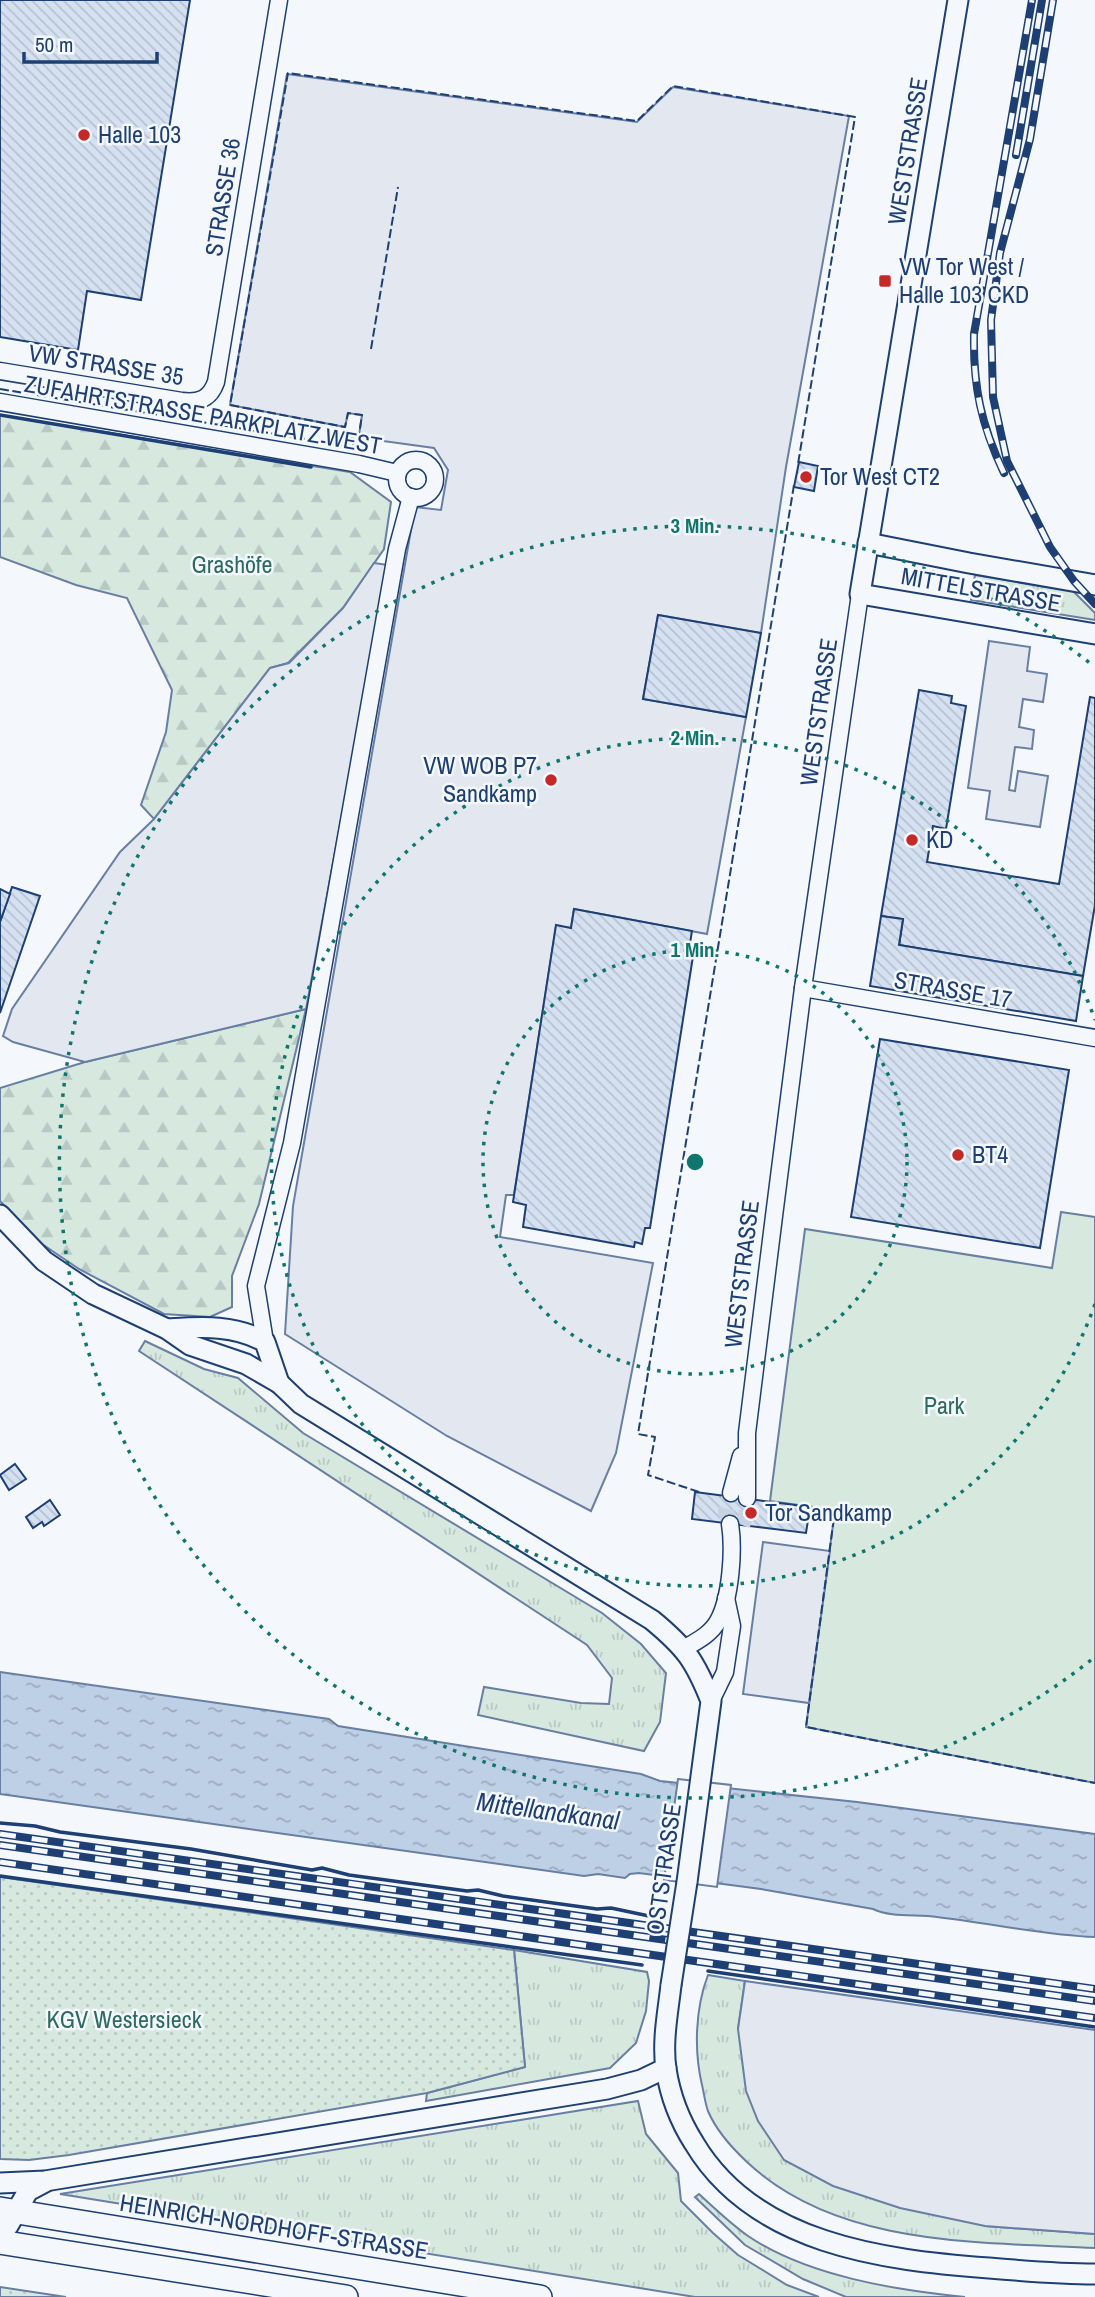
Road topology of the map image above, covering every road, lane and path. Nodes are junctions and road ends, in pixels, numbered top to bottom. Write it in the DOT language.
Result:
graph roads {
  1 [pos="279,0"];
  2 [pos="958,0"];
  3 [pos="0,371"];
  4 [pos="205,399"];
  5 [pos="0,402"];
  6 [pos="397,473"];
  7 [pos="411,497"];
  8 [pos="868,543"];
  9 [pos="1095,585"];
  10 [pos="860,594"];
  11 [pos="1095,634"];
  12 [pos="803,988"];
  13 [pos="1095,1038"];
  14 [pos="0,1215"];
  15 [pos="167,1329"];
  16 [pos="265,1342"];
  17 [pos="279,1383"];
  18 [pos="739,1496"];
  19 [pos="736,1524"];
  20 [pos="726,1595"];
  21 [pos="685,1648"];
  22 [pos="711,1702"];
  23 [pos="666,2068"];
  24 [pos="46,2181"];
  25 [pos="0,2183"];
  26 [pos="8,2210"];
  27 [pos="0,2230"];
  28 [pos="0,2242"];
  29 [pos="1095,2274"];
  30 [pos="346,2297"];
  31 [pos="540,2297"];
  1 -- 4 [label="street, STRASSE 36"];
  2 -- 8 [label="street, WESTSTRASSE"];
  3 -- 4 [label="street, VW STRASSE 35"];
  5 -- 6 [label="street, ZUFAHRTSTRASSE PARKPLATZ WEST"];
  6 -- 7 [label="street"];
  6 -- 7 [label="street"];
  7 -- 16 [label="street"];
  8 -- 9 [label="street, MITTELSTRASSE"];
  8 -- 10 [label="street, WESTSTRASSE"];
  10 -- 11 [label="street, MITTELSTRASSE"];
  10 -- 12 [label="street, WESTSTRASSE"];
  12 -- 13 [label="street, STRASSE 17"];
  12 -- 18 [label="street, WESTSTRASSE"];
  14 -- 15 [label="street, OSTSTRASSE"];
  15 -- 16 [label="street"];
  15 -- 17 [label="street, OSTSTRASSE"];
  16 -- 17 [label="street"];
  17 -- 21 [label="street, OSTSTRASSE"];
  19 -- 20 [label="street"];
  20 -- 21 [label="street"];
  20 -- 22 [label="street"];
  21 -- 22 [label="street, OSTSTRASSE"];
  22 -- 23 [label="street, OSTSTRASSE, bridge"];
  23 -- 24 [label="street"];
  23 -- 29 [label="street, OSTSTRASSE"];
  24 -- 25 [label="street"];
  24 -- 26 [label="street"];
  26 -- 27 [label="street"];
  26 -- 31 [label="main road, HEINRICH-NORDHOFF-STRASSE"];
  28 -- 30 [label="main road"];
}
